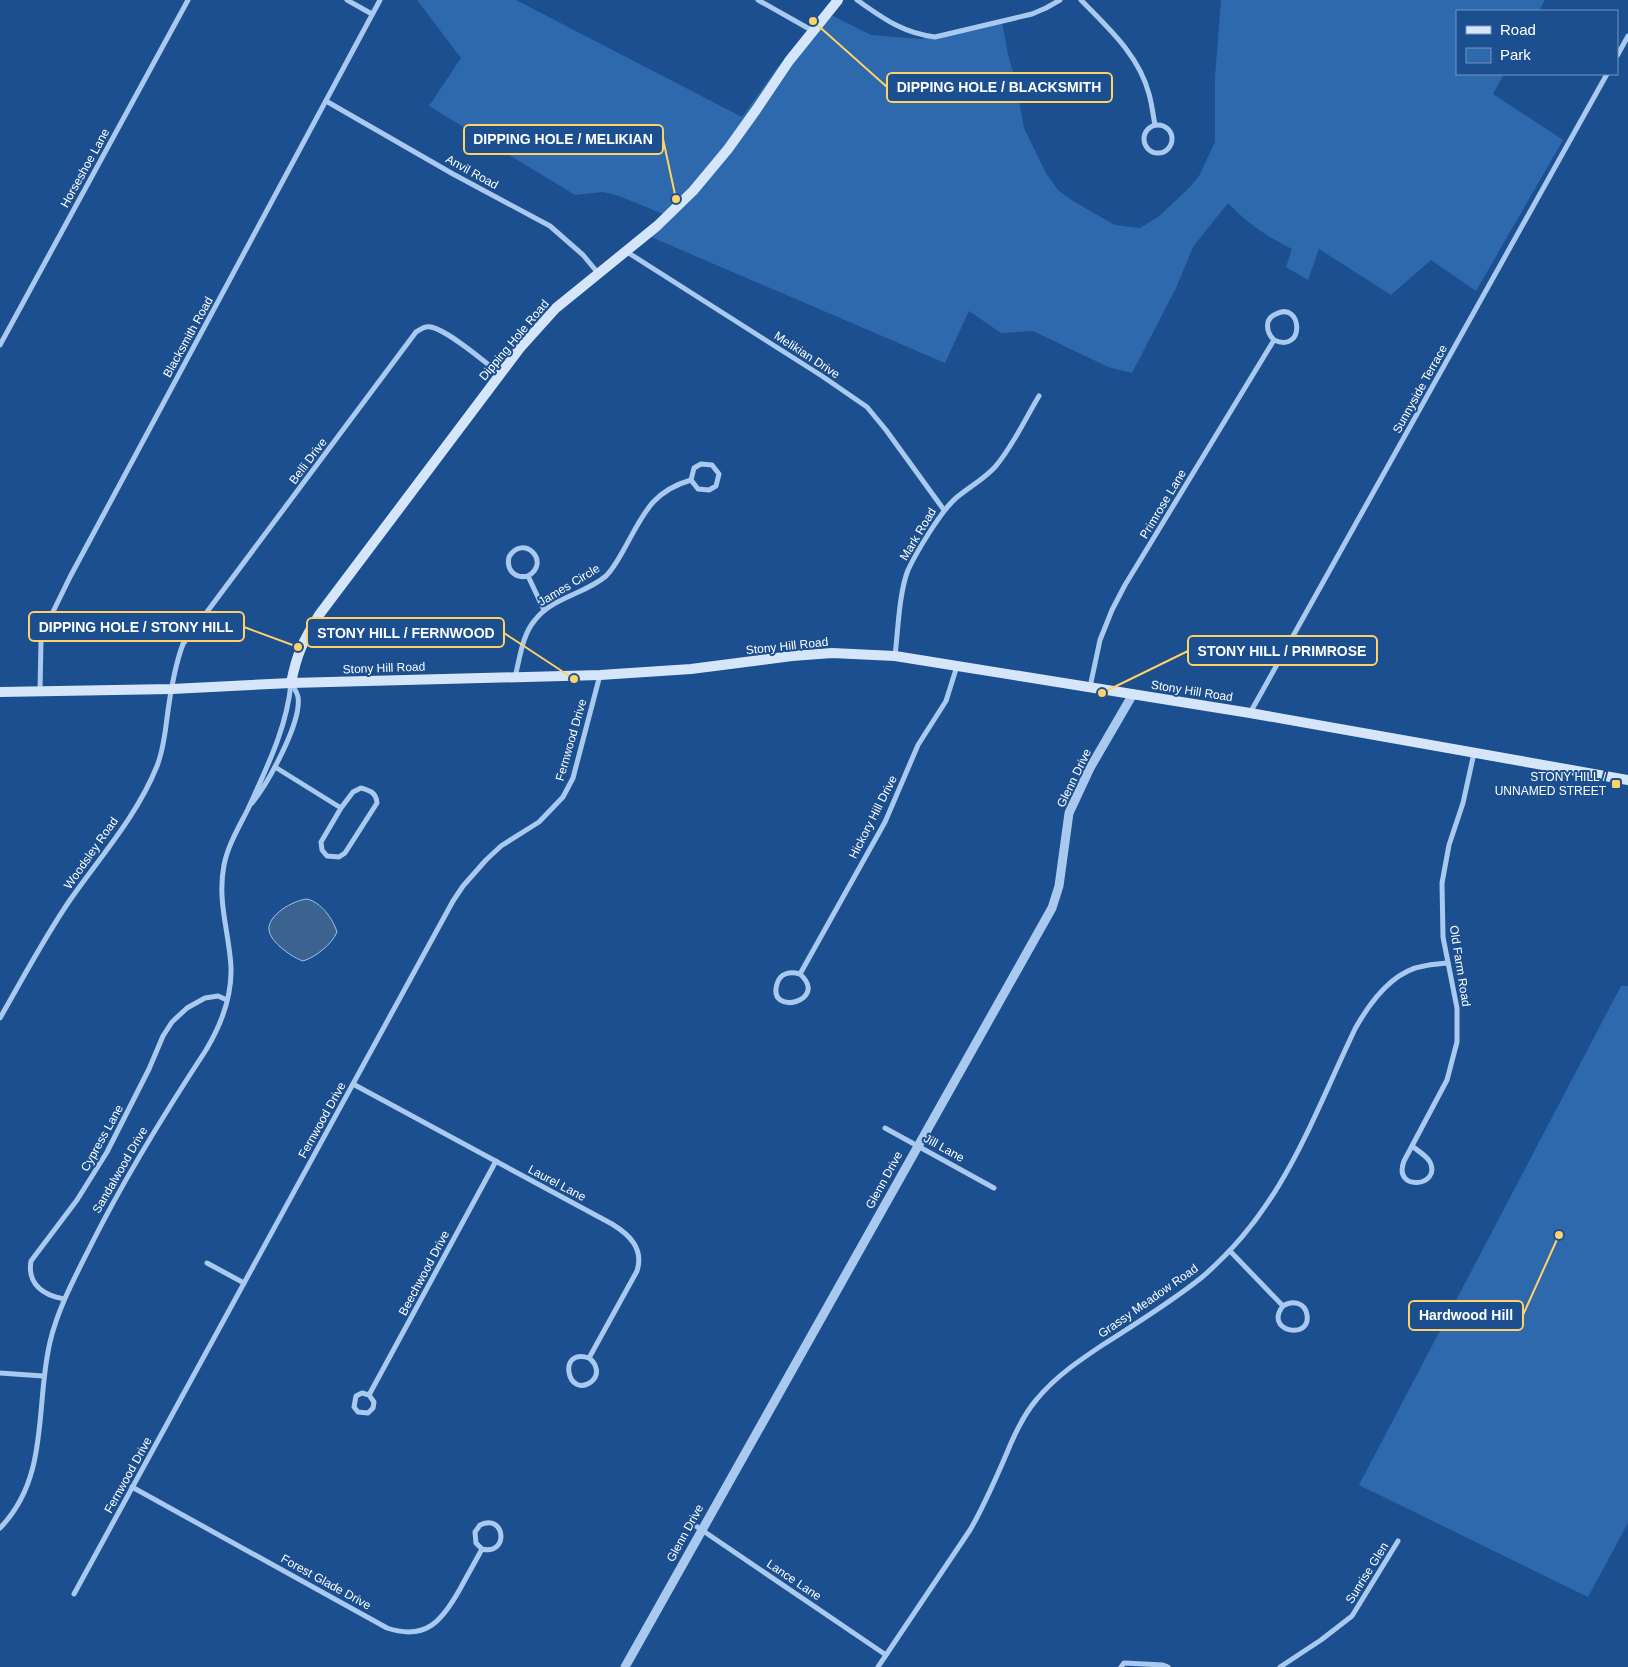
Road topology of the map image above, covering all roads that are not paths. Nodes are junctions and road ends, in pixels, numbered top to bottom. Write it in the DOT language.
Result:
graph roads {
  1 [pos="188,0"];
  2 [pos="347,0"];
  3 [pos="380,0"];
  4 [pos="758,0"];
  5 [pos="838,0"];
  6 [pos="857,0"];
  7 [pos="1060,0"];
  8 [pos="1081,0"];
  9 [pos="372,14"];
  10 [pos="813,31"];
  11 [pos="1628,36"];
  12 [pos="1618,54"];
  13 [pos="1606,75"];
  14 [pos="326,101"];
  15 [pos="1155,125"];
  16 [pos="627,252"];
  17 [pos="598,273"];
  18 [pos="1274,340"];
  19 [pos="0,345"];
  20 [pos="500,374"];
  21 [pos="1038,396"];
  22 [pos="691,480"];
  23 [pos="944,510"];
  24 [pos="528,576"];
  25 [pos="544,610"];
  26 [pos="895,656"];
  27 [pos="957,666"];
  28 [pos="600,675"];
  29 [pos="515,677"];
  30 [pos="291,683"];
  31 [pos="1090,687"];
  32 [pos="172,689"];
  33 [pos="40,691"];
  34 [pos="0,692"];
  35 [pos="1133,694"];
  36 [pos="1250,713"];
  37 [pos="1474,753"];
  38 [pos="275,768"];
  39 [pos="1628,780"];
  40 [pos="341,808"];
  41 [pos="247,810"];
  42 [pos="1448,963"];
  43 [pos="800,974"];
  44 [pos="227,1000"];
  45 [pos="0,1018"];
  46 [pos="353,1084"];
  47 [pos="885,1128"];
  48 [pos="918,1145"];
  49 [pos="1412,1146"];
  50 [pos="496,1161"];
  51 [pos="994,1188"];
  52 [pos="1230,1251"];
  53 [pos="207,1263"];
  54 [pos="244,1282"];
  55 [pos="64,1299"];
  56 [pos="1283,1306"];
  57 [pos="589,1358"];
  58 [pos="0,1372"];
  59 [pos="43,1376"];
  60 [pos="369,1394"];
  61 [pos="132,1488"];
  62 [pos="690,1522"];
  63 [pos="0,1528"];
  64 [pos="701,1530"];
  65 [pos="1398,1541"];
  66 [pos="482,1549"];
  67 [pos="74,1594"];
  68 [pos="886,1655"];
  69 [pos="1123,1665"];
  70 [pos="625,1667"];
  71 [pos="878,1667"];
  72 [pos="1168,1667"];
  73 [pos="1280,1667"];
  1 -- 19 [label="street, Horseshoe Lane"];
  2 -- 9 [label="street"];
  3 -- 9 [label="street, Blacksmith Road"];
  4 -- 10 [label="street"];
  5 -- 10 [label="main road, Dipping Hole Road"];
  6 -- 7 [label="street"];
  8 -- 15 [label="street"];
  9 -- 14 [label="street, Blacksmith Road"];
  10 -- 16 [label="main road, Dipping Hole Road"];
  11 -- 12 [label="street"];
  13 -- 36 [label="street, Sunnyside Terrace"];
  14 -- 17 [label="street, Anvil Road"];
  14 -- 33 [label="street, Blacksmith Road"];
  15 -- 15 [label="street"];
  16 -- 17 [label="main road, Dipping Hole Road"];
  16 -- 23 [label="street, Melikian Drive"];
  17 -- 20 [label="main road, Dipping Hole Road"];
  18 -- 18 [label="street"];
  18 -- 31 [label="street, Primrose Lane"];
  20 -- 30 [label="main road, Dipping Hole Road"];
  20 -- 32 [label="street, Belli Drive"];
  21 -- 23 [label="street, Mark Road"];
  22 -- 22 [label="street, James Circle"];
  22 -- 25 [label="street, James Circle"];
  23 -- 26 [label="street, Mark Road"];
  24 -- 24 [label="street"];
  24 -- 25 [label="street"];
  25 -- 29 [label="street, James Circle"];
  26 -- 27 [label="main road, Stony Hill Road"];
  26 -- 28 [label="main road, Stony Hill Road"];
  27 -- 31 [label="main road, Stony Hill Road"];
  27 -- 43 [label="street, Hickory Hill Drive"];
  28 -- 29 [label="main road, Stony Hill Road"];
  28 -- 46 [label="street, Fernwood Drive"];
  29 -- 30 [label="main road, Stony Hill Road"];
  30 -- 32 [label="main road, Stony Hill Road"];
  30 -- 38 [label="street"];
  30 -- 41 [label="street"];
  31 -- 35 [label="main road, Stony Hill Road"];
  32 -- 33 [label="main road, Stony Hill Road"];
  32 -- 45 [label="street, Woodsley Road"];
  33 -- 34 [label="main road, Stony Hill Road"];
  35 -- 36 [label="main road, Stony Hill Road"];
  35 -- 48 [label="street, Glenn Drive"];
  36 -- 37 [label="main road, Stony Hill Road"];
  37 -- 39 [label="main road, Stony Hill Road"];
  37 -- 42 [label="street, Old Farm Road"];
  38 -- 40 [label="street"];
  38 -- 41 [label="street"];
  40 -- 40 [label="street"];
  41 -- 44 [label="street, Sandalwood Drive"];
  42 -- 49 [label="street, Old Farm Road"];
  42 -- 52 [label="street, Grassy Meadow Road"];
  43 -- 43 [label="street"];
  44 -- 55 [label="street, Sandalwood Drive"];
  44 -- 55 [label="street, Cypress Lane"];
  46 -- 50 [label="street, Laurel Lane"];
  46 -- 54 [label="street, Fernwood Drive"];
  47 -- 48 [label="street, Jill Lane"];
  48 -- 51 [label="street, Jill Lane"];
  48 -- 64 [label="street, Glenn Drive"];
  49 -- 49 [label="street, Old Farm Road"];
  50 -- 57 [label="street, Laurel Lane"];
  50 -- 60 [label="street, Beechwood Drive"];
  52 -- 56 [label="street"];
  52 -- 68 [label="street, Grassy Meadow Road"];
  53 -- 54 [label="street"];
  54 -- 61 [label="street, Fernwood Drive"];
  55 -- 59 [label="street, Sandalwood Drive"];
  56 -- 56 [label="street"];
  57 -- 57 [label="street"];
  58 -- 59 [label="street"];
  59 -- 63 [label="street, Sandalwood Drive"];
  60 -- 60 [label="street, Beechwood Drive"];
  61 -- 66 [label="street, Forest Glade Drive"];
  61 -- 67 [label="street, Fernwood Drive"];
  62 -- 64 [label="street, Lance Lane"];
  64 -- 68 [label="street, Lance Lane"];
  64 -- 70 [label="street, Glenn Drive"];
  65 -- 73 [label="street, Sunrise Glen"];
  66 -- 66 [label="street"];
  68 -- 71 [label="street, Grassy Meadow Road"];
  69 -- 72 [label="street"];
}
